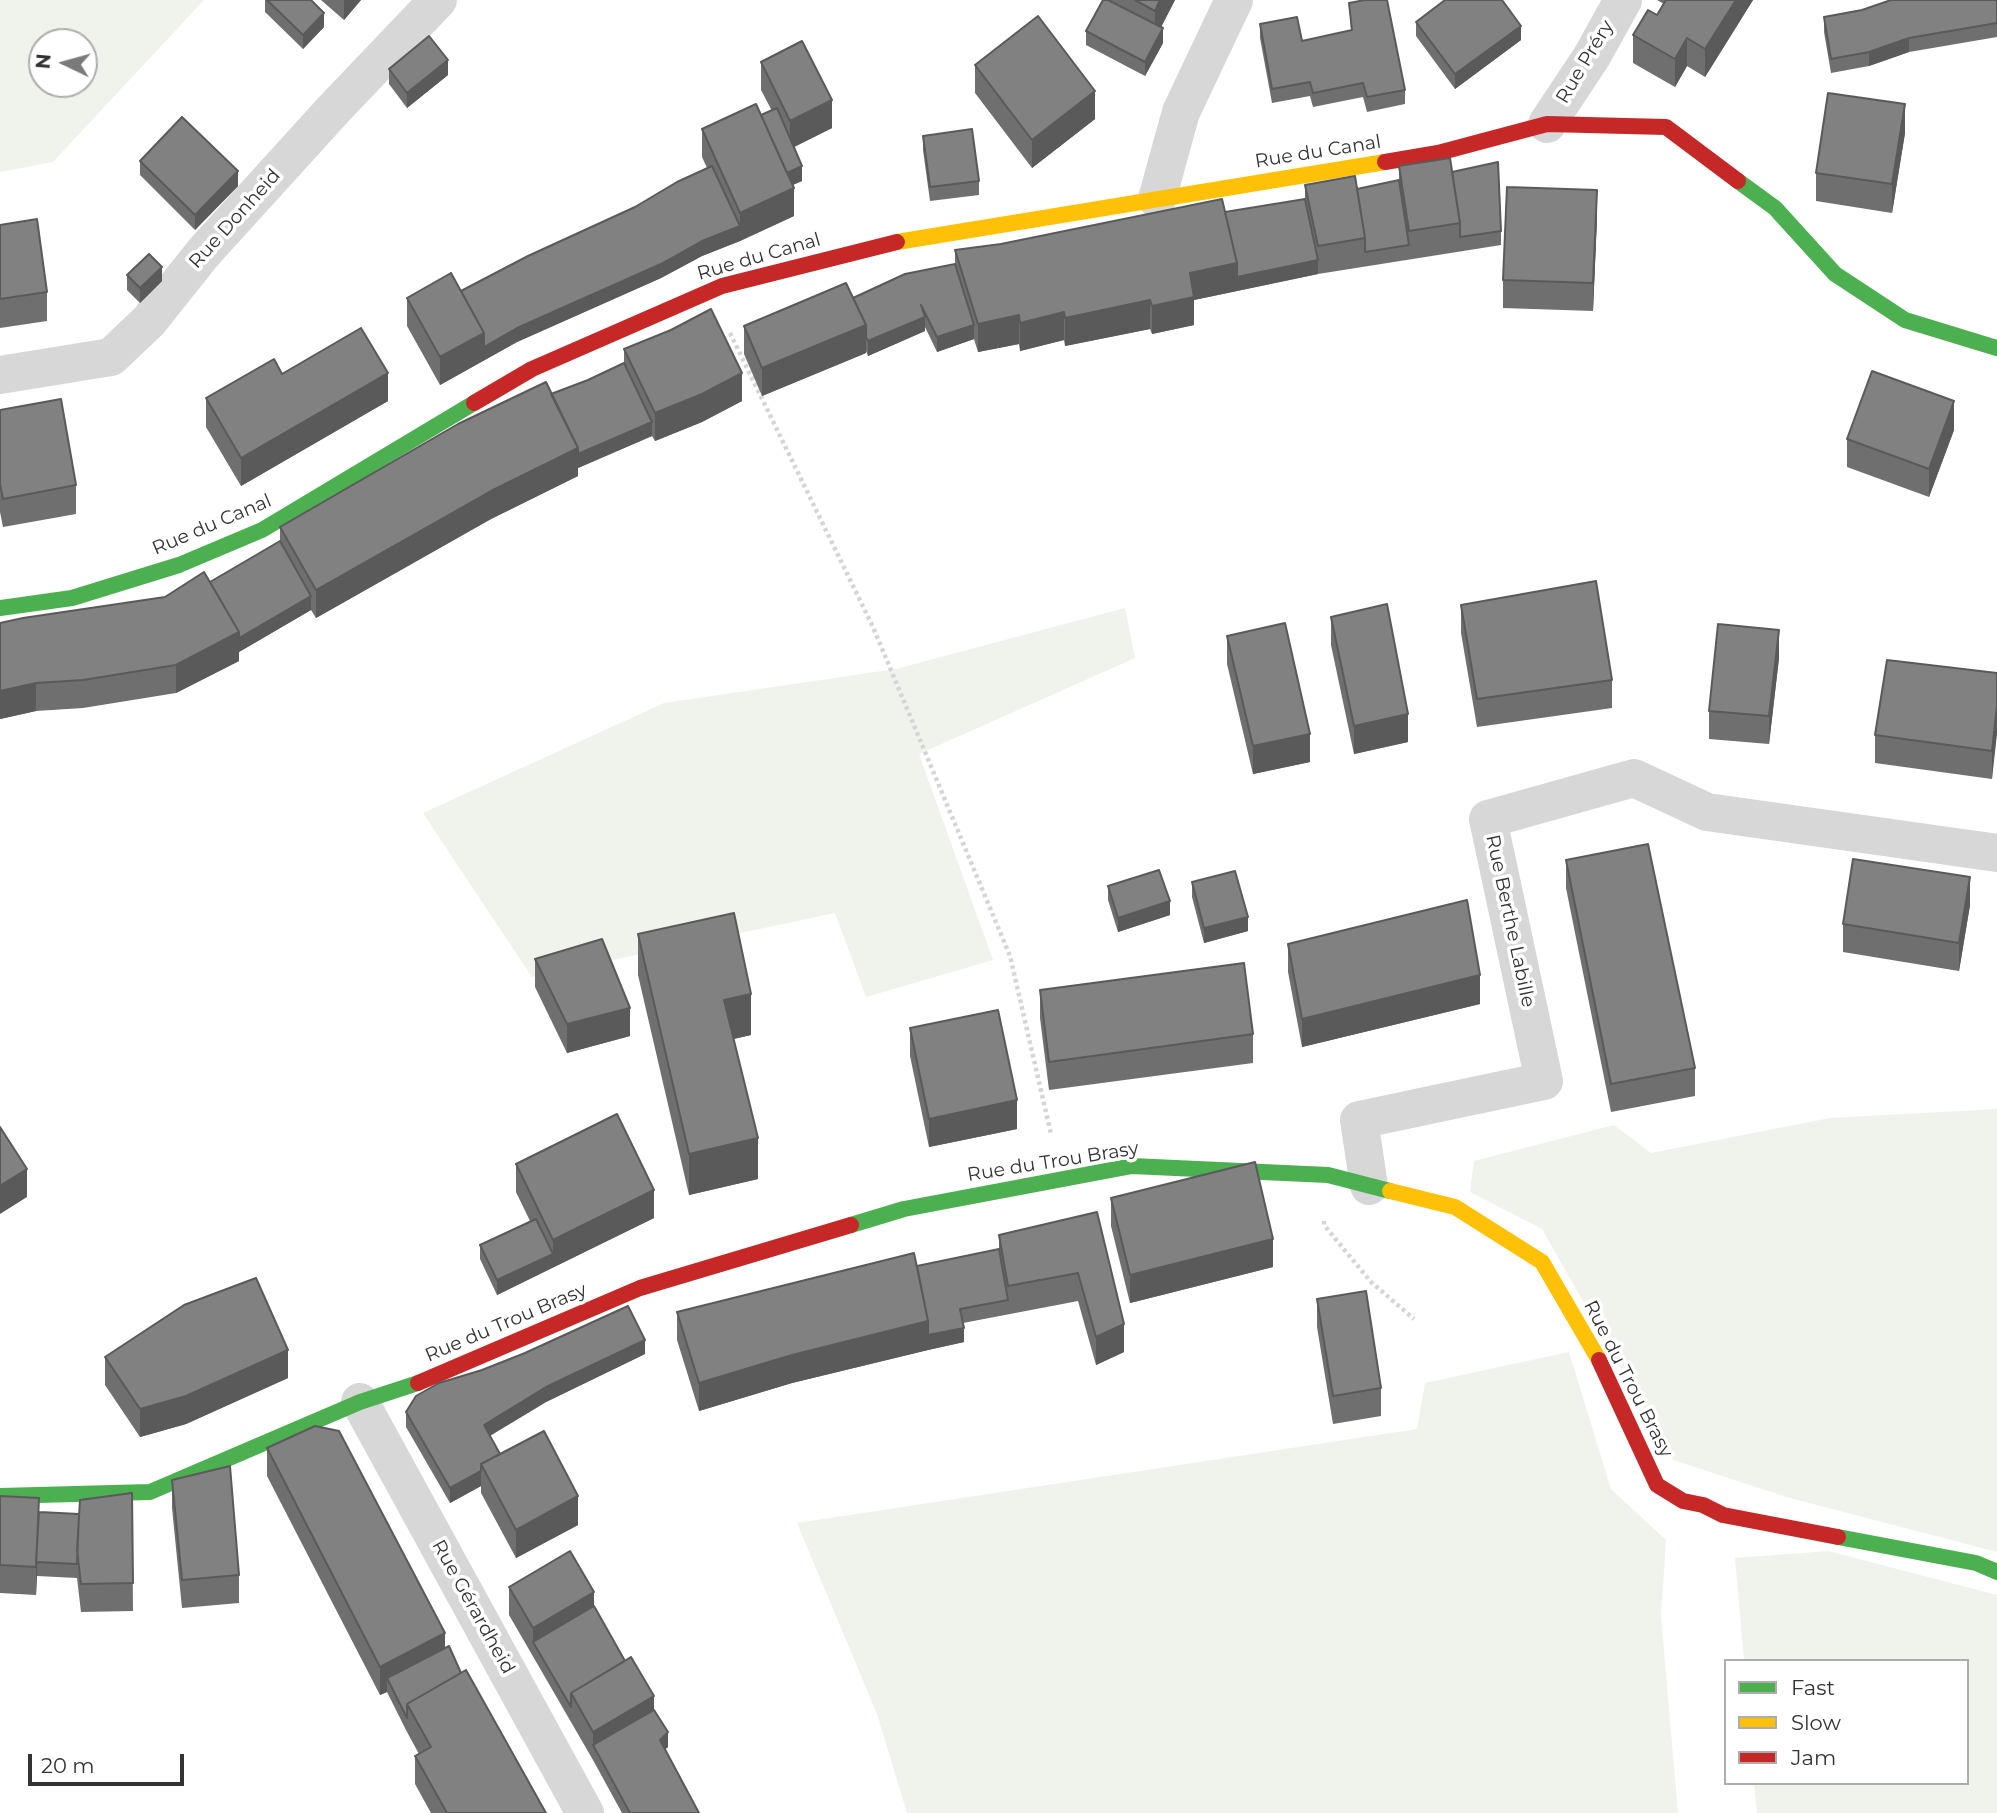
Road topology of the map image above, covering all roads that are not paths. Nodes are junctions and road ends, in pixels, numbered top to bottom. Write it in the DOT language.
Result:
graph roads {
  1 [pos="438,0"];
  2 [pos="1234,0"];
  3 [pos="1623,0"];
  4 [pos="1547,124"];
  5 [pos="1157,199"];
  6 [pos="1997,348"];
  7 [pos="0,375"];
  8 [pos="0,608"];
  9 [pos="1997,853"];
  10 [pos="1369,1186"];
  11 [pos="360,1402"];
  12 [pos="0,1496"];
  13 [pos="1997,1572"];
  14 [pos="585,1813"];
  1 -- 7 [label="street, Rue Donheid"];
  2 -- 5 [label="street"];
  3 -- 4 [label="street, Rue Préry"];
  4 -- 5 [label="street, Rue du Canal"];
  4 -- 6 [label="street, Rue du Canal"];
  5 -- 8 [label="street, Rue du Canal"];
  9 -- 10 [label="street, Rue Berthe Labille"];
  10 -- 11 [label="street, Rue du Trou Brasy"];
  10 -- 13 [label="street, Rue du Trou Brasy"];
  11 -- 12 [label="street, Rue du Trou Brasy"];
  11 -- 14 [label="street, Rue Gérardheid"];
}
